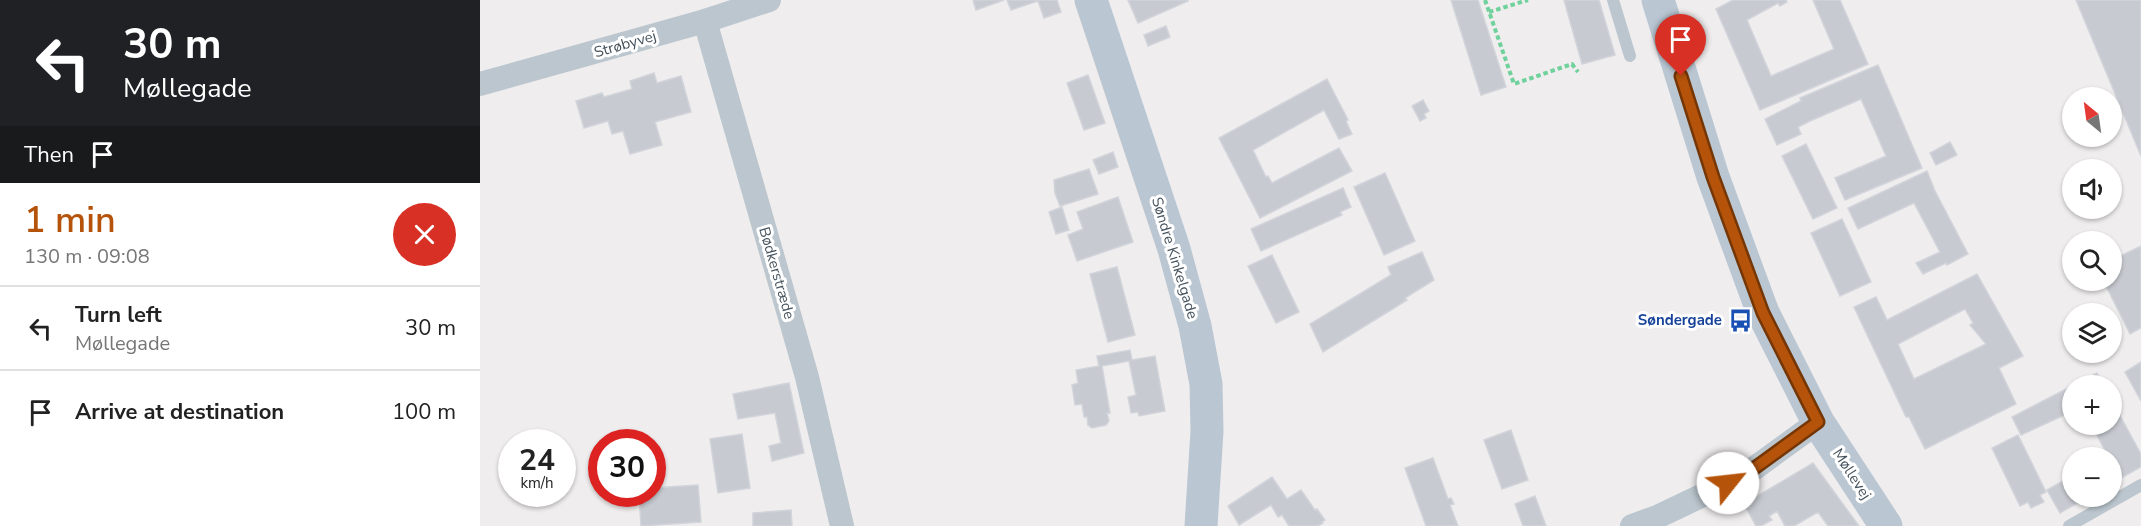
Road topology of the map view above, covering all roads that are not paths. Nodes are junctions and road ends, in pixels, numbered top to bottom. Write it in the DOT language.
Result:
graph roads {
  1 [pos="769,0"];
  2 [pos="1091,0"];
  3 [pos="1613,0"];
  4 [pos="1658,0"];
  5 [pos="705,21"];
  6 [pos="1630,56"];
  7 [pos="480,84"];
  8 [pos="1818,422"];
  9 [pos="2141,485"];
  10 [pos="842,526"];
  11 [pos="1201,526"];
  12 [pos="1632,526"];
  13 [pos="1886,526"];
  14 [pos="2069,526"];
  1 -- 5 [label="street, Strøbyvej"];
  2 -- 11 [label="street, Søndre Kinkelgade"];
  3 -- 6 [label="lane"];
  4 -- 8 [label="street, Møllevej"];
  5 -- 7 [label="street, Strøbyvej"];
  5 -- 10 [label="street, Bødkerstræde"];
  8 -- 12 [label="street"];
  8 -- 13 [label="street, Møllevej"];
  9 -- 14 [label="lane"];
}
